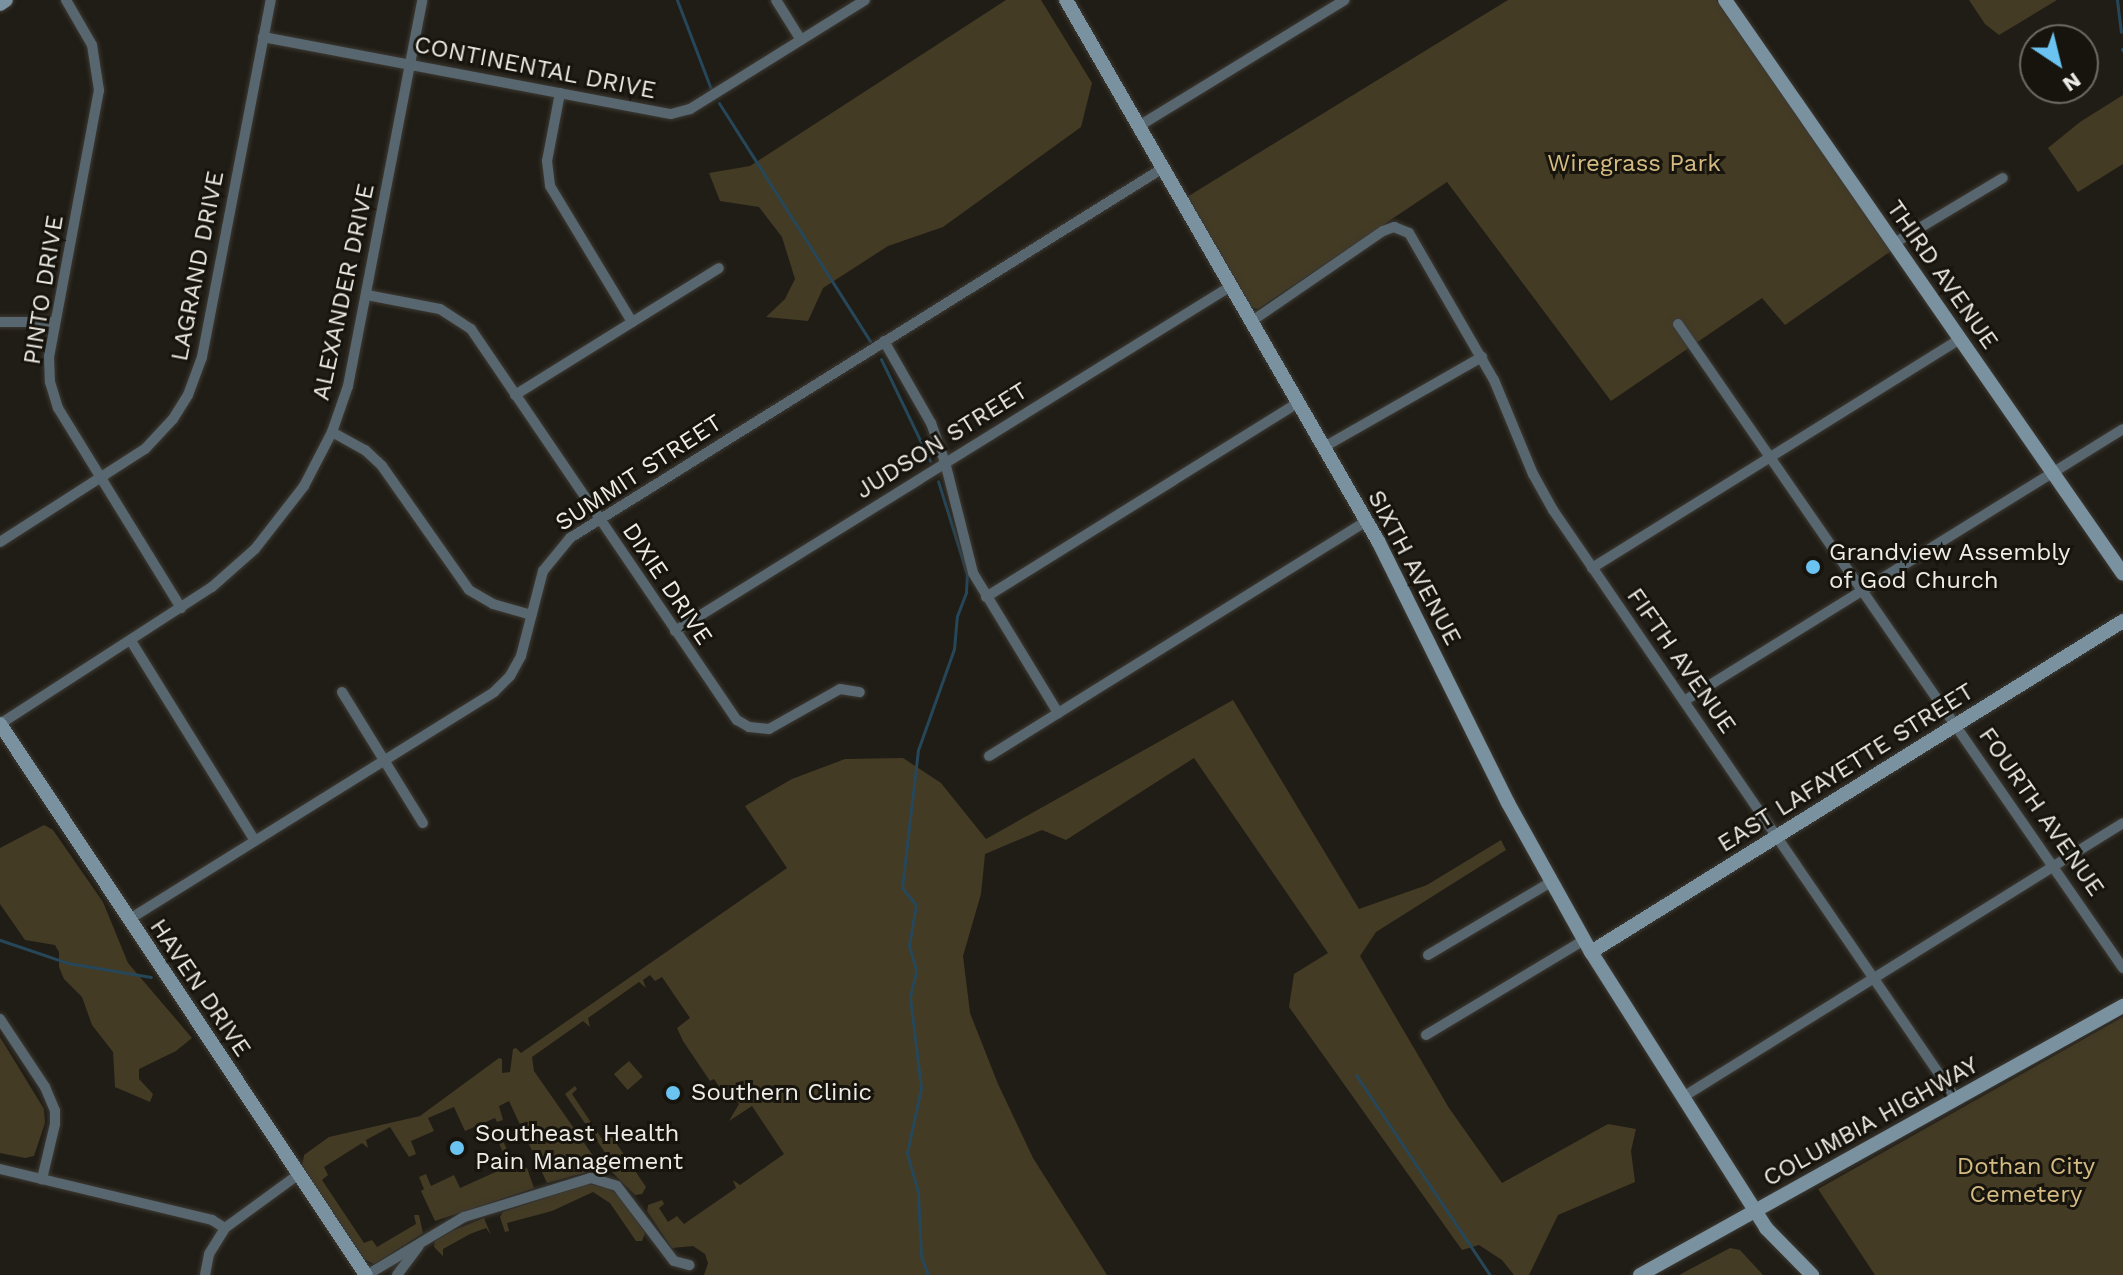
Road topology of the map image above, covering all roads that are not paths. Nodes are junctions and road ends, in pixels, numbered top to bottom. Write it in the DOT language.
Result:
graph roads {
  1 [pos="6,0"];
  2 [pos="66,0"];
  3 [pos="271,0"];
  4 [pos="422,0"];
  5 [pos="776,0"];
  6 [pos="865,0"];
  7 [pos="1066,0"];
  8 [pos="1345,0"];
  9 [pos="1725,0"];
  10 [pos="0,4"];
  11 [pos="263,37"];
  12 [pos="801,40"];
  13 [pos="410,64"];
  14 [pos="560,93"];
  15 [pos="1139,126"];
  16 [pos="1163,168"];
  17 [pos="2003,178"];
  18 [pos="1893,244"];
  19 [pos="719,268"];
  20 [pos="1231,286"];
  21 [pos="367,295"];
  22 [pos="1252,321"];
  23 [pos="0,322"];
  24 [pos="55,322"];
  25 [pos="632,322"];
  26 [pos="1678,324"];
  27 [pos="1960,339"];
  28 [pos="884,341"];
  29 [pos="1482,357"];
  30 [pos="515,395"];
  31 [pos="1298,403"];
  32 [pos="2123,429"];
  33 [pos="332,432"];
  34 [pos="1324,447"];
  35 [pos="1772,458"];
  36 [pos="945,462"];
  37 [pos="2051,471"];
  38 [pos="101,478"];
  39 [pos="600,519"];
  40 [pos="1366,521"];
  41 [pos="0,542"];
  42 [pos="1592,568"];
  43 [pos="2123,574"];
  44 [pos="1863,590"];
  45 [pos="986,597"];
  46 [pos="181,608"];
  47 [pos="531,615"];
  48 [pos="2123,621"];
  49 [pos="675,631"];
  50 [pos="131,641"];
  51 [pos="342,692"];
  52 [pos="860,692"];
  53 [pos="1684,701"];
  54 [pos="1058,713"];
  55 [pos="0,724"];
  56 [pos="1956,725"];
  57 [pos="989,756"];
  58 [pos="384,761"];
  59 [pos="423,823"];
  60 [pos="2123,823"];
  61 [pos="1778,837"];
  62 [pos="255,841"];
  63 [pos="2055,866"];
  64 [pos="1551,882"];
  65 [pos="128,920"];
  66 [pos="1587,946"];
  67 [pos="1428,955"];
  68 [pos="2123,968"];
  69 [pos="1875,977"];
  70 [pos="2123,1006"];
  71 [pos="0,1019"];
  72 [pos="1426,1035"];
  73 [pos="1683,1097"];
  74 [pos="1957,1100"];
  75 [pos="0,1169"];
  76 [pos="299,1174"];
  77 [pos="42,1179"];
  78 [pos="1755,1211"];
  79 [pos="225,1228"];
  80 [pos="423,1242"];
  81 [pos="689,1265"];
  82 [pos="205,1275"];
  83 [pos="367,1275"];
  84 [pos="397,1275"];
  85 [pos="1640,1275"];
  86 [pos="1812,1275"];
  1 -- 10 [label="street"];
  2 -- 24 [label="street, PINTO DRIVE"];
  3 -- 11 [label="street, LAGRAND DRIVE"];
  4 -- 13 [label="street, ALEXANDER DRIVE"];
  5 -- 12 [label="street"];
  6 -- 12 [label="street, CONTINENTAL DRIVE"];
  7 -- 15 [label="street, SIXTH AVENUE"];
  8 -- 15 [label="street"];
  9 -- 18 [label="street, THIRD AVENUE"];
  11 -- 13 [label="street, CONTINENTAL DRIVE"];
  11 -- 38 [label="street, LAGRAND DRIVE"];
  12 -- 14 [label="street, CONTINENTAL DRIVE"];
  13 -- 14 [label="street, CONTINENTAL DRIVE"];
  13 -- 21 [label="street, ALEXANDER DRIVE"];
  14 -- 25 [label="street"];
  15 -- 16 [label="street, SIXTH AVENUE"];
  16 -- 20 [label="street, SIXTH AVENUE"];
  16 -- 28 [label="street, SUMMIT STREET"];
  17 -- 18 [label="street"];
  18 -- 27 [label="street, THIRD AVENUE"];
  19 -- 25 [label="street"];
  20 -- 22 [label="street, SIXTH AVENUE"];
  20 -- 36 [label="street, JUDSON STREET"];
  21 -- 30 [label="street, DIXIE DRIVE"];
  21 -- 33 [label="street, ALEXANDER DRIVE"];
  22 -- 29 [label="street, FIFTH AVENUE"];
  22 -- 31 [label="street, SIXTH AVENUE"];
  23 -- 24 [label="street"];
  24 -- 38 [label="street, PINTO DRIVE"];
  25 -- 30 [label="street"];
  26 -- 35 [label="street, FOURTH AVENUE"];
  27 -- 35 [label="street"];
  27 -- 37 [label="street, THIRD AVENUE"];
  28 -- 36 [label="street"];
  28 -- 39 [label="street, SUMMIT STREET"];
  29 -- 34 [label="street"];
  29 -- 42 [label="street, FIFTH AVENUE"];
  30 -- 39 [label="street, DIXIE DRIVE"];
  31 -- 34 [label="street, SIXTH AVENUE"];
  31 -- 45 [label="street"];
  32 -- 37 [label="street"];
  33 -- 46 [label="street, ALEXANDER DRIVE"];
  33 -- 47 [label="street"];
  34 -- 40 [label="street, SIXTH AVENUE"];
  35 -- 42 [label="street"];
  35 -- 44 [label="street, FOURTH AVENUE"];
  36 -- 45 [label="street"];
  36 -- 49 [label="street, JUDSON STREET"];
  37 -- 43 [label="street, THIRD AVENUE"];
  37 -- 44 [label="street"];
  38 -- 41 [label="street, LAGRAND DRIVE"];
  38 -- 46 [label="street, PINTO DRIVE"];
  39 -- 47 [label="street, SUMMIT STREET"];
  39 -- 49 [label="street, DIXIE DRIVE"];
  40 -- 54 [label="street"];
  40 -- 64 [label="street, SIXTH AVENUE"];
  42 -- 53 [label="street, FIFTH AVENUE"];
  44 -- 53 [label="street"];
  44 -- 56 [label="street, FOURTH AVENUE"];
  45 -- 54 [label="street"];
  46 -- 50 [label="street, ALEXANDER DRIVE"];
  47 -- 58 [label="street, SUMMIT STREET"];
  48 -- 56 [label="street, EAST LAFAYETTE STREET"];
  49 -- 52 [label="street, DIXIE DRIVE"];
  50 -- 55 [label="street, ALEXANDER DRIVE"];
  50 -- 62 [label="street"];
  51 -- 58 [label="street"];
  53 -- 61 [label="street, FIFTH AVENUE"];
  54 -- 57 [label="street"];
  55 -- 65 [label="street, HAVEN DRIVE"];
  56 -- 61 [label="street, EAST LAFAYETTE STREET"];
  56 -- 63 [label="street, FOURTH AVENUE"];
  58 -- 59 [label="street"];
  58 -- 62 [label="street, SUMMIT STREET"];
  60 -- 63 [label="street"];
  61 -- 66 [label="street, EAST LAFAYETTE STREET"];
  61 -- 69 [label="street, FIFTH AVENUE"];
  62 -- 65 [label="street, SUMMIT STREET"];
  63 -- 68 [label="street, FOURTH AVENUE"];
  63 -- 69 [label="street"];
  64 -- 66 [label="street, SIXTH AVENUE"];
  64 -- 67 [label="street"];
  65 -- 76 [label="street, HAVEN DRIVE"];
  66 -- 72 [label="street"];
  66 -- 73 [label="street, SIXTH AVENUE"];
  69 -- 73 [label="street"];
  69 -- 74 [label="street, FIFTH AVENUE"];
  70 -- 74 [label="street, COLUMBIA HIGHWAY"];
  71 -- 77 [label="street"];
  73 -- 78 [label="street, SIXTH AVENUE"];
  74 -- 78 [label="street, COLUMBIA HIGHWAY"];
  75 -- 77 [label="street"];
  76 -- 79 [label="street"];
  76 -- 83 [label="street, HAVEN DRIVE"];
  77 -- 79 [label="street"];
  78 -- 85 [label="street, COLUMBIA HIGHWAY"];
  78 -- 86 [label="street, SIXTH AVENUE"];
  79 -- 82 [label="street"];
  80 -- 81 [label="street"];
  80 -- 83 [label="street"];
  80 -- 84 [label="street"];
}
